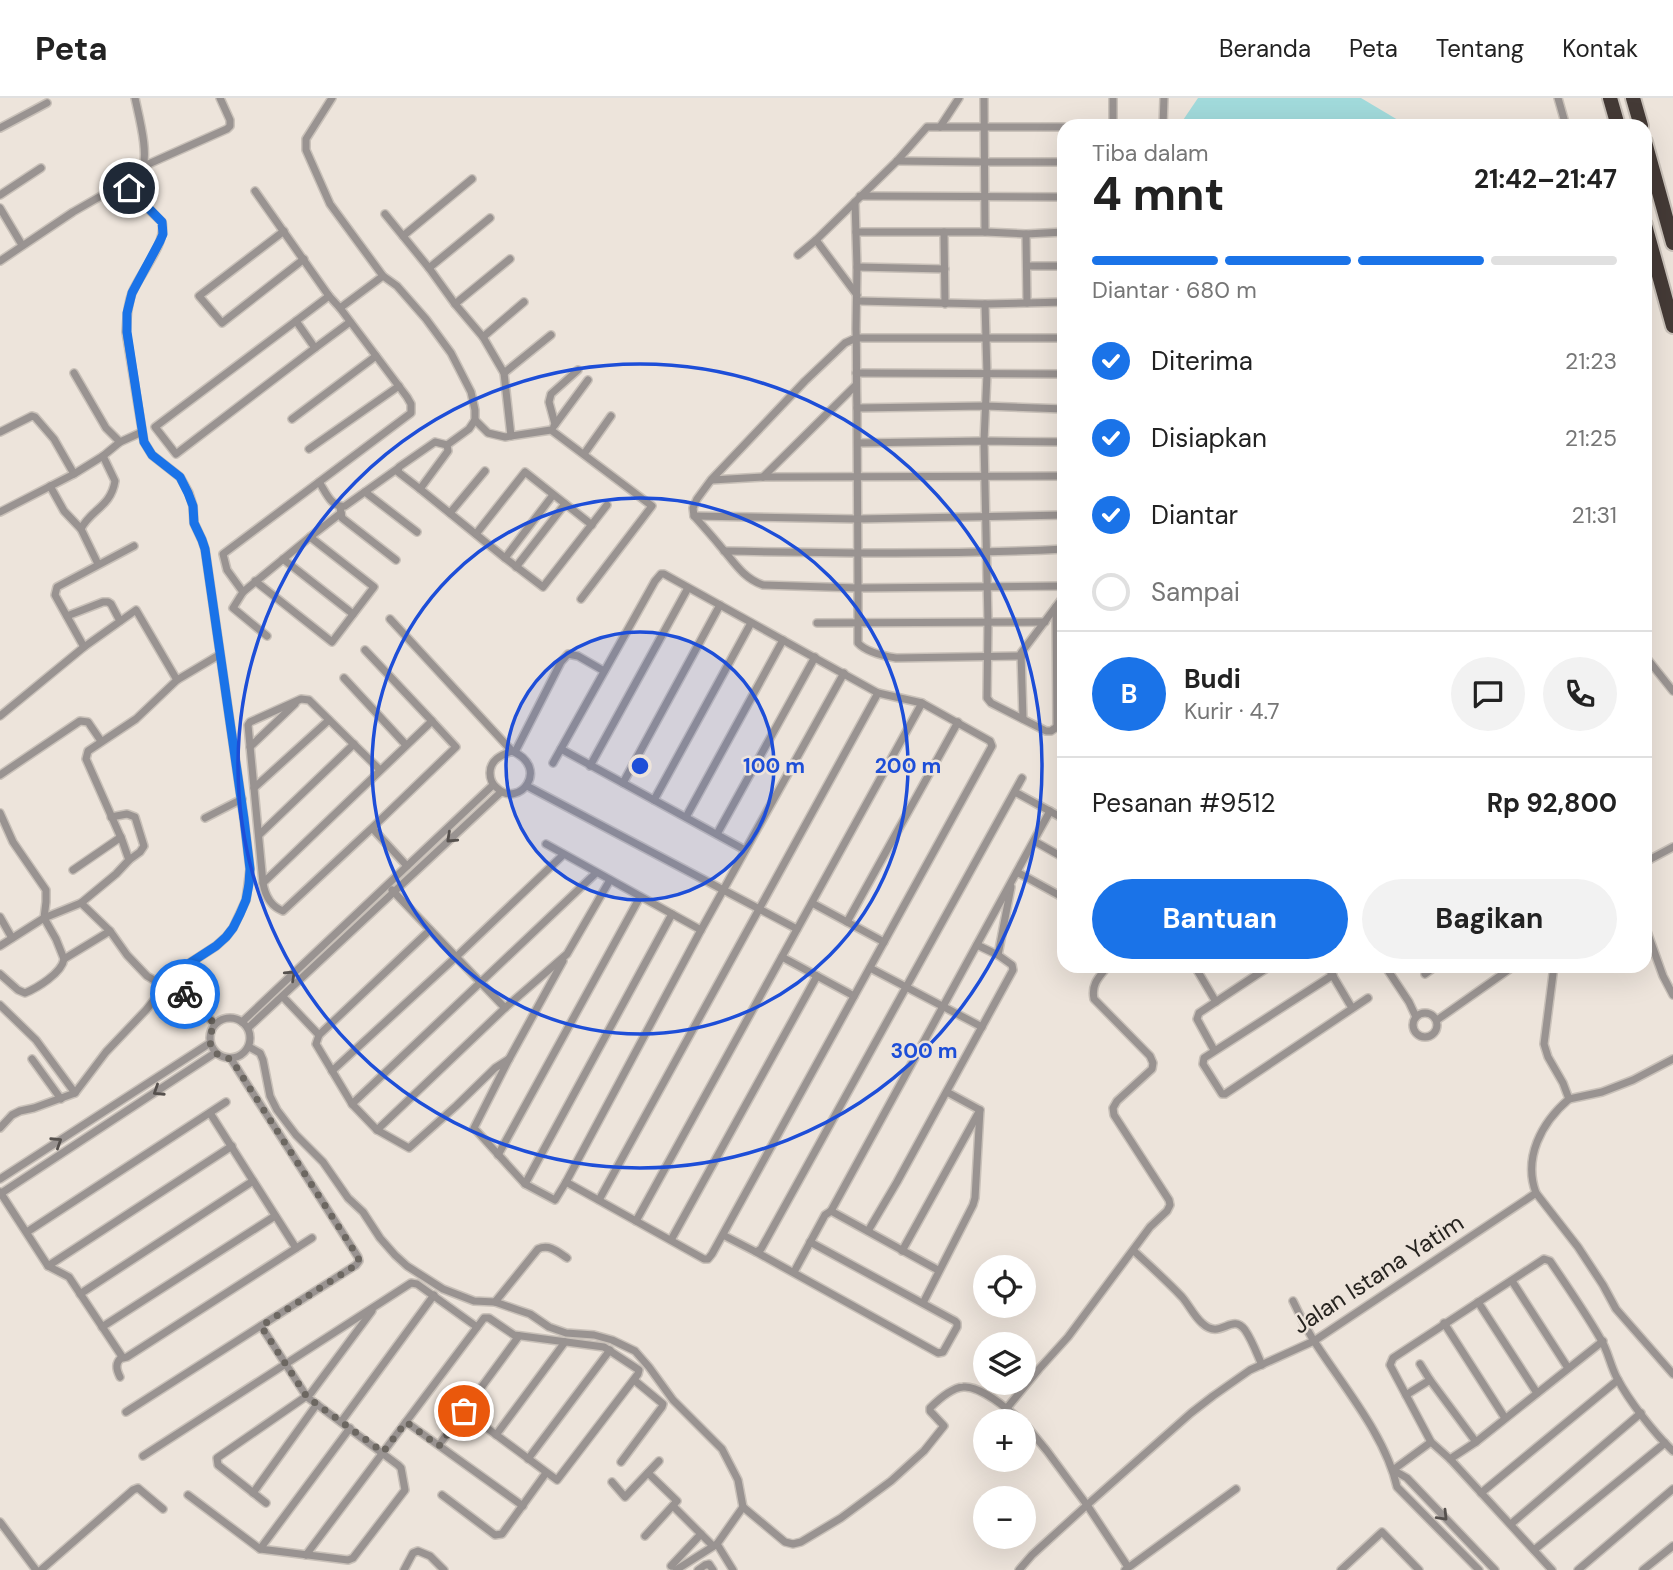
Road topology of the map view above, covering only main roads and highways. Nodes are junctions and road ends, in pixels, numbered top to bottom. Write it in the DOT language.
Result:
graph roads {
  1 [pos="1610,98"];
  2 [pos="1633,98"];
  3 [pos="1616,119"];
  4 [pos="1639,119"];
  5 [pos="1652,167"];
  6 [pos="1673,243"];
  7 [pos="1652,250"];
  8 [pos="1673,326"];
  1 -- 3 [label="highway"];
  2 -- 4 [label="highway"];
  5 -- 6 [label="highway"];
  7 -- 8 [label="highway"];
}
